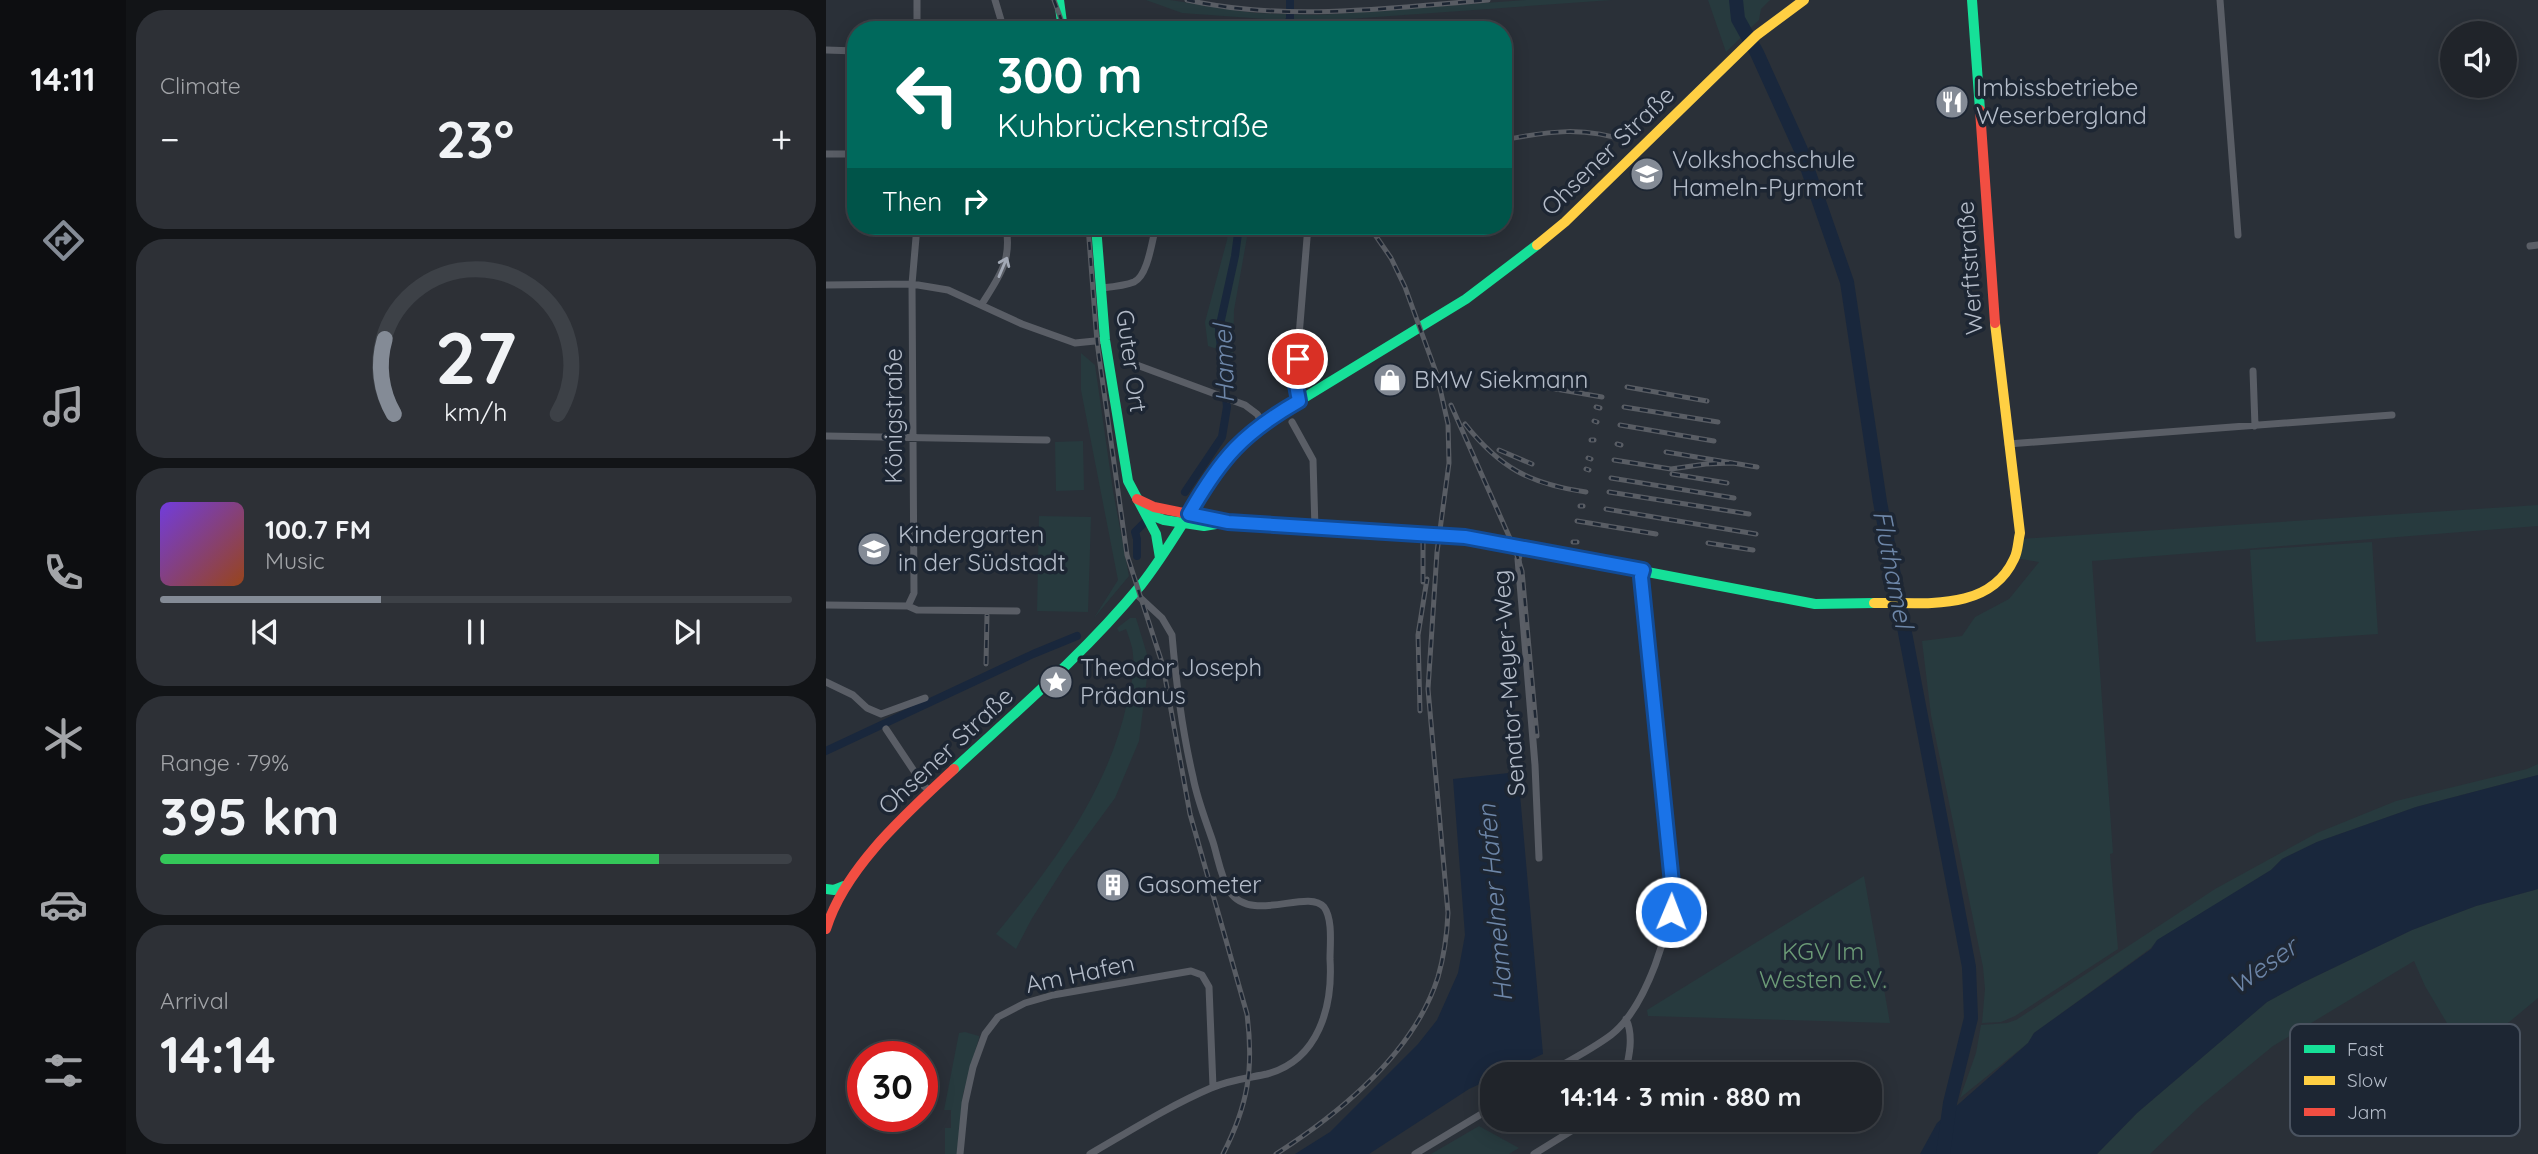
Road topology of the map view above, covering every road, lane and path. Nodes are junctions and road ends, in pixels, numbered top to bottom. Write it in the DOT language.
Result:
graph roads {
  1 [pos="917,0"];
  2 [pos="995,0"];
  3 [pos="1059,0"];
  4 [pos="1804,0"];
  5 [pos="1972,0"];
  6 [pos="2220,0"];
  7 [pos="917,21"];
  8 [pos="1001,21"];
  9 [pos="1062,21"];
  10 [pos="826,50"];
  11 [pos="847,51"];
  12 [pos="826,154"];
  13 [pos="847,154"];
  14 [pos="916,235"];
  15 [pos="1007,235"];
  16 [pos="1097,235"];
  17 [pos="1153,235"];
  18 [pos="1307,235"];
  19 [pos="2238,235"];
  20 [pos="912,284"];
  21 [pos="826,285"];
  22 [pos="1101,288"];
  23 [pos="982,304"];
  24 [pos="1105,340"];
  25 [pos="1126,361"];
  26 [pos="2253,371"];
  27 [pos="1299,401"];
  28 [pos="2392,415"];
  29 [pos="1292,422"];
  30 [pos="1264,423"];
  31 [pos="2255,426"];
  32 [pos="826,436"];
  33 [pos="914,436"];
  34 [pos="1047,440"];
  35 [pos="2008,444"];
  36 [pos="1136,499"];
  37 [pos="1146,513"];
  38 [pos="1186,518"];
  39 [pos="1314,529"];
  40 [pos="1521,548"];
  41 [pos="1160,559"];
  42 [pos="1643,570"];
  43 [pos="1134,592"];
  44 [pos="826,606"];
  45 [pos="908,606"];
  46 [pos="1017,611"];
  47 [pos="826,682"];
  48 [pos="925,698"];
  49 [pos="886,729"];
  50 [pos="930,791"];
  51 [pos="1539,858"];
  52 [pos="844,886"];
  53 [pos="826,889"];
  54 [pos="826,929"];
  55 [pos="1626,1020"];
  56 [pos="1566,1062"];
  57 [pos="1628,1062"];
  58 [pos="1213,1087"];
  59 [pos="1480,1115"];
  60 [pos="1570,1132"];
  61 [pos="960,1154"];
  62 [pos="1090,1154"];
  63 [pos="1415,1154"];
  64 [pos="1534,1154"];
  1 -- 7 [label="street"];
  2 -- 8 [label="street"];
  3 -- 9 [label="main road"];
  4 -- 27 [label="main road, Ohsener Straße"];
  5 -- 35 [label="main road, Werftstraße"];
  6 -- 19 [label="street"];
  10 -- 11 [label="street"];
  12 -- 13 [label="street"];
  14 -- 20 [label="street, Königstraße"];
  23 -- 15 [label="street, one-way"];
  16 -- 22 [label="main road, Guter Ort"];
  17 -- 22 [label="street"];
  18 -- 27 [label="street"];
  20 -- 21 [label="street"];
  20 -- 23 [label="street"];
  20 -- 33 [label="street, Königstraße"];
  22 -- 24 [label="main road, Guter Ort"];
  23 -- 24 [label="street"];
  24 -- 36 [label="main road, Guter Ort"];
  25 -- 30 [label="street"];
  26 -- 31 [label="street"];
  27 -- 30 [label="main road, Ohsener Straße"];
  28 -- 31 [label="street"];
  29 -- 39 [label="street"];
  30 -- 38 [label="main road, Ohsener Straße"];
  31 -- 35 [label="street"];
  32 -- 33 [label="street"];
  33 -- 34 [label="street"];
  33 -- 45 [label="street, Königstraße"];
  35 -- 42 [label="main road, Werftstraße"];
  36 -- 37 [label="main road, Guter Ort"];
  36 -- 38 [label="main road"];
  37 -- 38 [label="main road"];
  37 -- 41 [label="main road, Guter Ort"];
  38 -- 39 [label="main road"];
  38 -- 41 [label="main road, Ohsener Straße"];
  39 -- 40 [label="main road"];
  40 -- 42 [label="main road"];
  40 -- 51 [label="street, Senator-Meyer-Weg"];
  41 -- 43 [label="main road, Ohsener Straße"];
  42 -- 55 [label="street"];
  43 -- 50 [label="main road, Ohsener Straße"];
  43 -- 58 [label="street"];
  44 -- 45 [label="street"];
  45 -- 46 [label="street"];
  47 -- 48 [label="street"];
  49 -- 50 [label="street"];
  50 -- 52 [label="main road, Ohsener Straße"];
  52 -- 53 [label="main road"];
  52 -- 54 [label="main road, Ohsener Straße"];
  55 -- 56 [label="street"];
  55 -- 57 [label="street"];
  58 -- 61 [label="street, Am Hafen"];
  58 -- 62 [label="street"];
  59 -- 63 [label="street"];
  60 -- 64 [label="street"];
}
